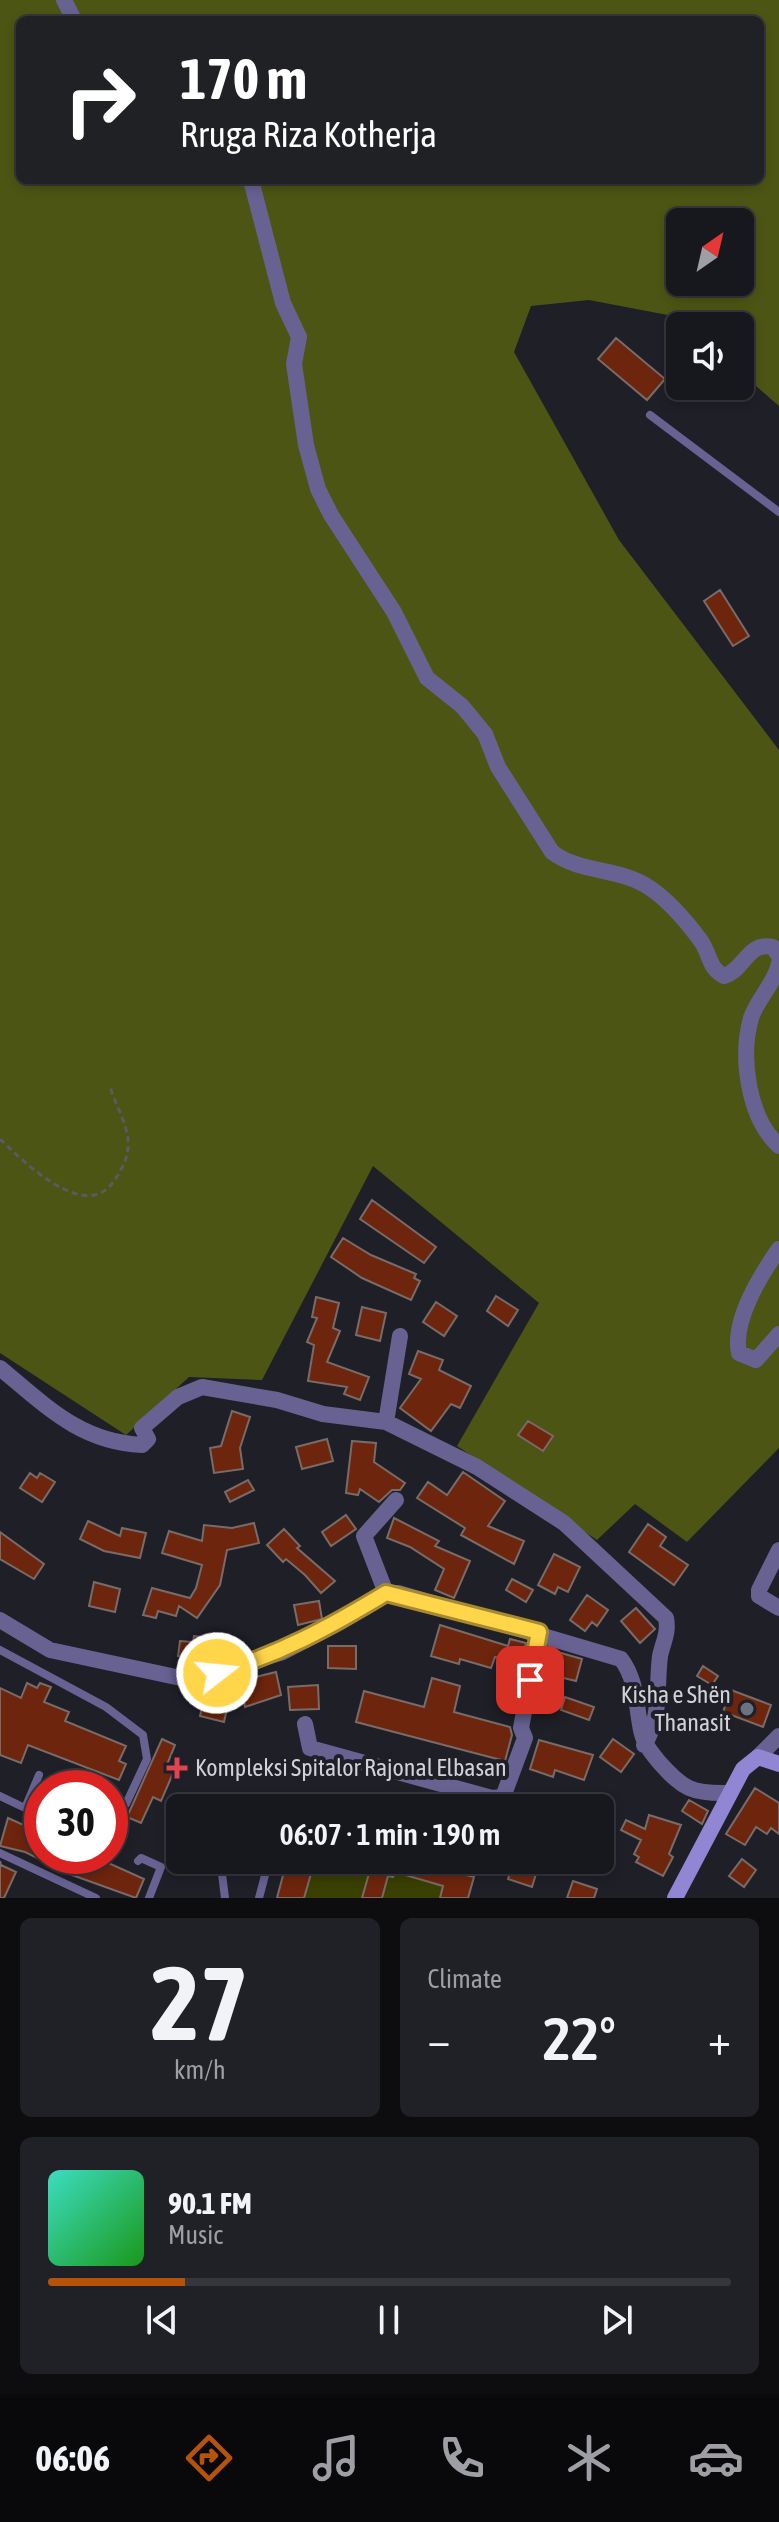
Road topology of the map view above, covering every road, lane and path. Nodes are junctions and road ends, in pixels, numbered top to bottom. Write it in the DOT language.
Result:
graph roads {
  1 [pos="252,184"];
  2 [pos="650,415"];
  3 [pos="779,512"];
  4 [pos="779,956"];
  5 [pos="779,963"];
  6 [pos="110,1087"];
  7 [pos="0,1139"];
  8 [pos="779,1146"];
  9 [pos="779,1249"];
  10 [pos="779,1334"];
  11 [pos="400,1336"];
  12 [pos="0,1368"];
  13 [pos="386,1422"];
  14 [pos="396,1500"];
  15 [pos="779,1550"];
  16 [pos="386,1593"];
  17 [pos="779,1608"];
  18 [pos="0,1620"];
  19 [pos="539,1632"];
  20 [pos="0,1650"];
  21 [pos="305,1724"];
  22 [pos="779,1735"];
  23 [pos="644,1745"];
  24 [pos="758,1757"];
  25 [pos="779,1764"];
  26 [pos="729,1793"];
  27 [pos="0,1796"];
  28 [pos="128,1800"];
  29 [pos="24,1808"];
  30 [pos="0,1853"];
  31 [pos="138,1861"];
  32 [pos="222,1874"];
  33 [pos="265,1874"];
  34 [pos="677,1897"];
  35 [pos="96,1898"];
  36 [pos="149,1898"];
  37 [pos="225,1898"];
  38 [pos="259,1898"];
  1 -- 4 [label="street"];
  2 -- 3 [label="lane"];
  5 -- 8 [label="street"];
  6 -- 7 [label="path"];
  9 -- 10 [label="street"];
  11 -- 13 [label="street"];
  12 -- 13 [label="street"];
  13 -- 23 [label="street"];
  14 -- 16 [label="street"];
  15 -- 17 [label="street"];
  16 -- 18 [label="street"];
  16 -- 19 [label="street"];
  19 -- 21 [label="street"];
  19 -- 23 [label="street"];
  20 -- 28 [label="lane"];
  22 -- 24 [label="street"];
  23 -- 26 [label="street"];
  24 -- 25 [label="main road"];
  24 -- 26 [label="main road"];
  26 -- 34 [label="main road"];
  27 -- 29 [label="lane"];
  30 -- 35 [label="lane"];
  31 -- 36 [label="lane"];
  32 -- 37 [label="lane"];
  33 -- 38 [label="lane"];
}
